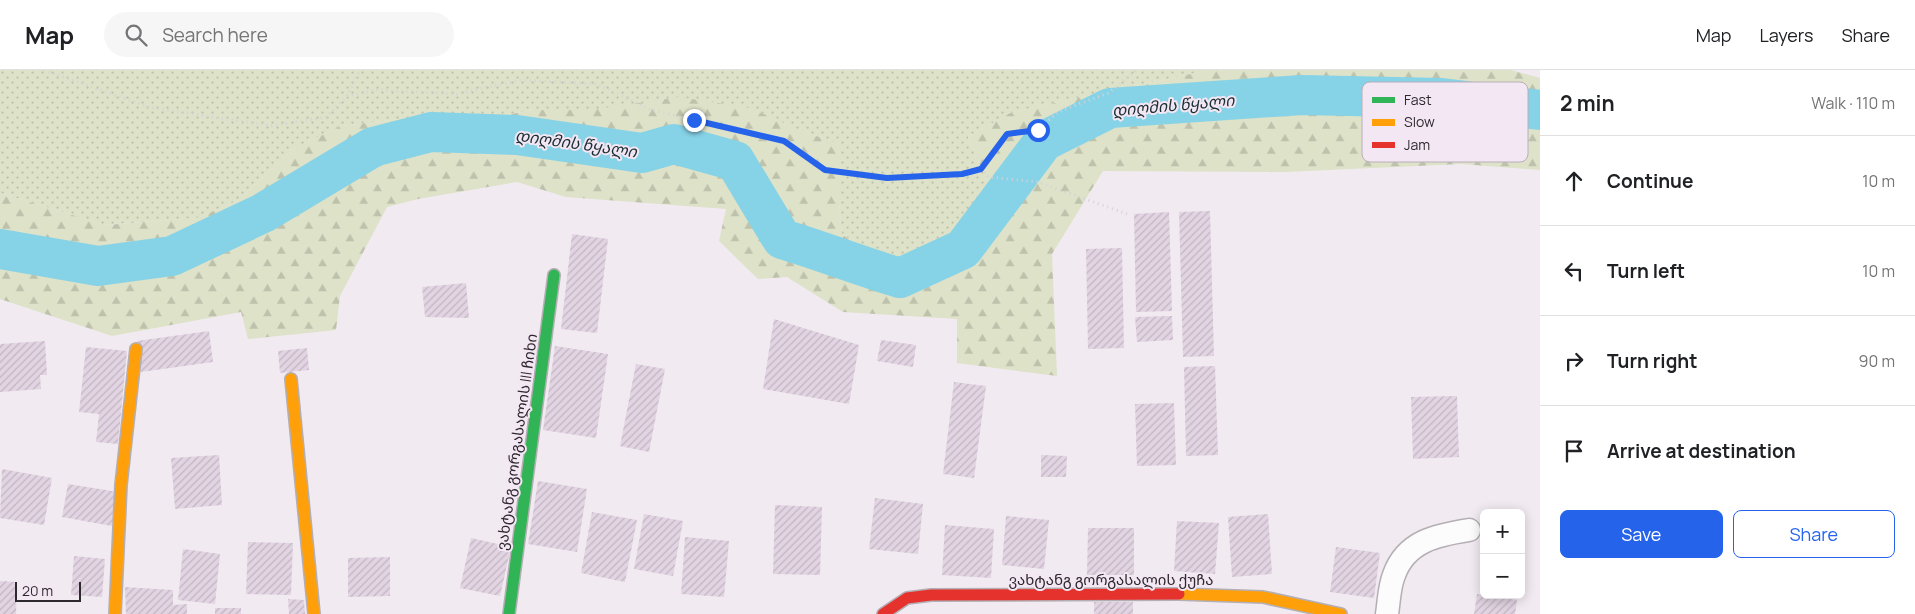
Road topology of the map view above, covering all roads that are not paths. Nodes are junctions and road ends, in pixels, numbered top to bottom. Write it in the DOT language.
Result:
graph roads {
  1 [pos="554,274"];
  2 [pos="136,350"];
  3 [pos="291,379"];
  4 [pos="1469,530"];
  5 [pos="115,614"];
  6 [pos="314,614"];
  7 [pos="510,614"];
  8 [pos="883,614"];
  9 [pos="1341,614"];
  10 [pos="1387,614"];
  1 -- 7 [label="street, ვახტანგ გორგასალის III ჩიხი"];
  2 -- 5 [label="street"];
  3 -- 6 [label="street"];
  4 -- 10 [label="street"];
  8 -- 9 [label="street, ვახტანგ გორგასალის ქუჩა"];
}
